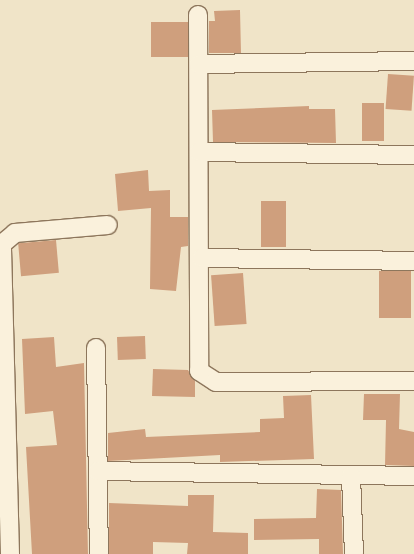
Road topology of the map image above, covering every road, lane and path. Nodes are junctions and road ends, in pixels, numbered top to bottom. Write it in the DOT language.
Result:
graph roads {
  1 [pos="198,15"];
  2 [pos="414,61"];
  3 [pos="198,64"];
  4 [pos="199,152"];
  5 [pos="414,155"];
  6 [pos="108,225"];
  7 [pos="202,258"];
  8 [pos="414,260"];
  9 [pos="96,348"];
  10 [pos="414,382"];
  11 [pos="98,471"];
  12 [pos="351,476"];
  13 [pos="414,476"];
  14 [pos="10,554"];
  15 [pos="99,554"];
  16 [pos="354,554"];
  1 -- 3 [label="street"];
  2 -- 3 [label="street"];
  3 -- 4 [label="street"];
  4 -- 5 [label="street"];
  4 -- 7 [label="street"];
  6 -- 14 [label="street"];
  7 -- 8 [label="street"];
  7 -- 10 [label="street"];
  9 -- 11 [label="street"];
  11 -- 12 [label="street"];
  11 -- 15 [label="street"];
  12 -- 13 [label="street"];
  12 -- 16 [label="street"];
}
